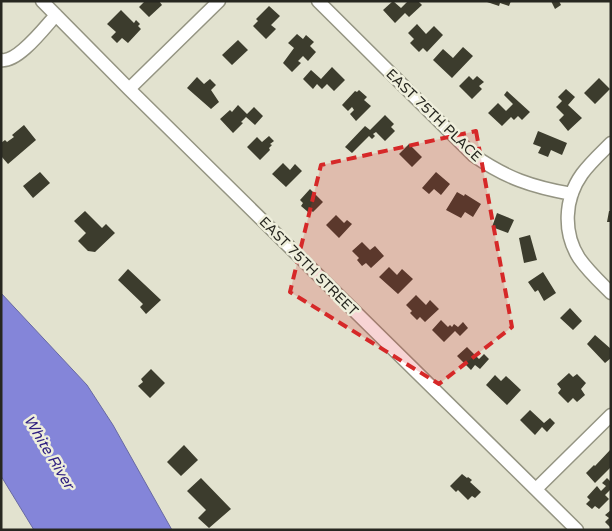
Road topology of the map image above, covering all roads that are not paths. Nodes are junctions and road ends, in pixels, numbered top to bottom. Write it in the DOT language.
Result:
graph roads {
  1 [pos="42,1"];
  2 [pos="219,1"];
  3 [pos="318,1"];
  4 [pos="56,15"];
  5 [pos="1,60"];
  6 [pos="129,89"];
  7 [pos="611,143"];
  8 [pos="572,194"];
  9 [pos="611,293"];
  10 [pos="611,415"];
  11 [pos="536,490"];
  12 [pos="577,530"];
  1 -- 4 [label="street, EAST 75TH STREET"];
  2 -- 6 [label="street"];
  3 -- 8 [label="street, EAST 75TH PLACE"];
  4 -- 5 [label="street"];
  4 -- 6 [label="street, EAST 75TH STREET"];
  6 -- 11 [label="street, EAST 75TH STREET"];
  7 -- 8 [label="street"];
  8 -- 9 [label="street"];
  10 -- 11 [label="street"];
  11 -- 12 [label="street, EAST 75TH STREET"];
}
